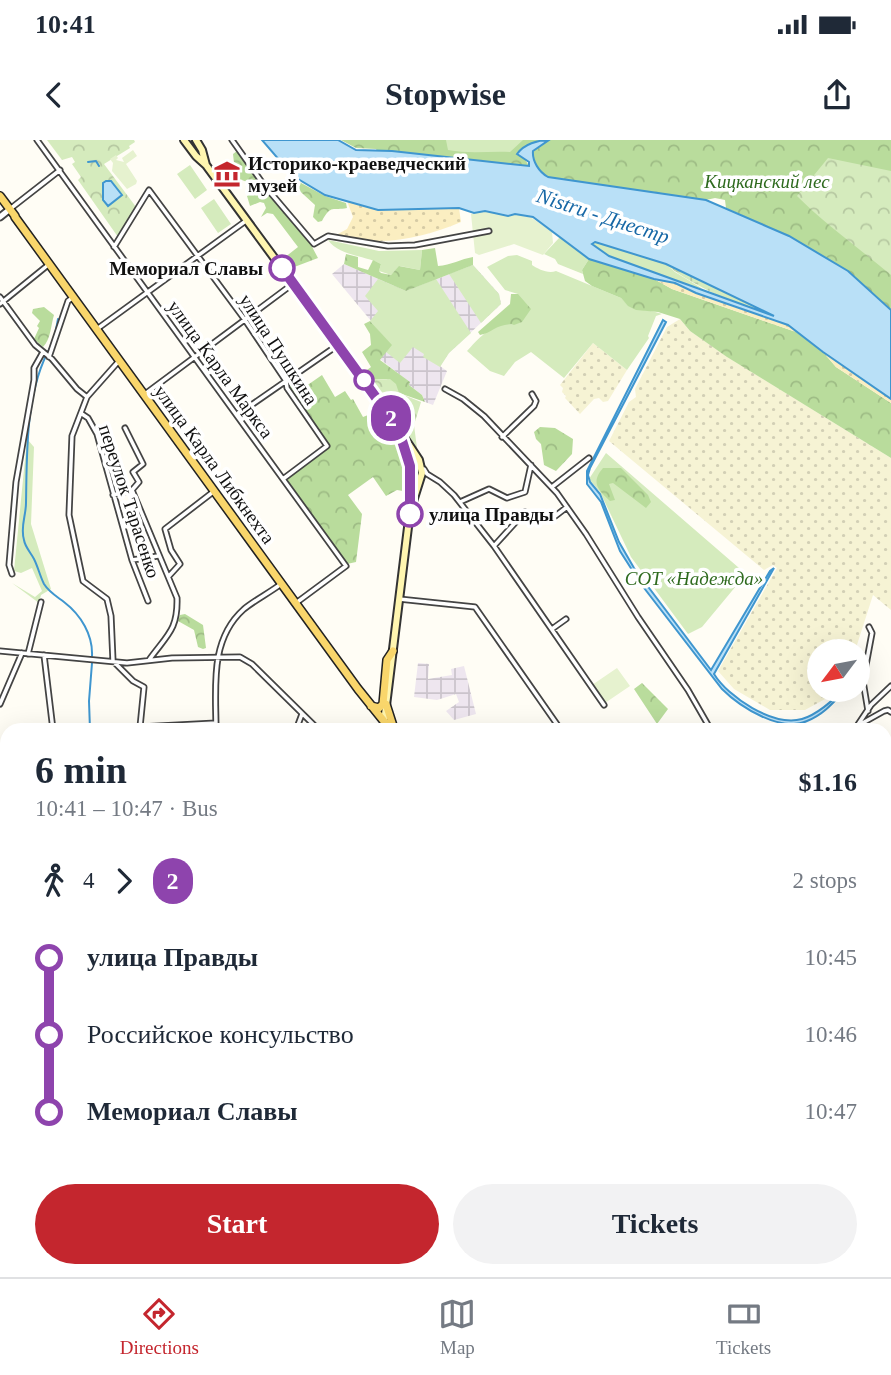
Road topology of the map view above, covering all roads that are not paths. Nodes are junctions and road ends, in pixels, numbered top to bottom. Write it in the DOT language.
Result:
graph roads {
  1 [pos="37,140"];
  2 [pos="184,140"];
  3 [pos="232,140"];
  4 [pos="197,142"];
  5 [pos="193,156"];
  6 [pos="206,165"];
  7 [pos="60,170"];
  8 [pos="0,196"];
  9 [pos="13,214"];
  10 [pos="0,217"];
  11 [pos="247,220"];
  12 [pos="489,231"];
  13 [pos="114,247"];
  14 [pos="198,255"];
  15 [pos="50,264"];
  16 [pos="293,284"];
  17 [pos="147,291"];
  18 [pos="74,297"];
  19 [pos="1,301"];
  20 [pos="245,320"];
  21 [pos="97,329"];
  22 [pos="338,345"];
  23 [pos="46,354"];
  24 [pos="195,356"];
  25 [pos="120,361"];
  26 [pos="286,381"];
  27 [pos="445,389"];
  28 [pos="145,394"];
  29 [pos="532,394"];
  30 [pos="88,397"];
  31 [pos="82,414"];
  32 [pos="237,415"];
  33 [pos="125,428"];
  34 [pos="502,437"];
  35 [pos="589,458"];
  36 [pos="416,460"];
  37 [pos="531,466"];
  38 [pos="424,475"];
  39 [pos="283,479"];
  40 [pos="415,484"];
  41 [pos="552,487"];
  42 [pos="131,490"];
  43 [pos="215,491"];
  44 [pos="113,495"];
  45 [pos="460,502"];
  46 [pos="567,507"];
  47 [pos="525,512"];
  48 [pos="554,517"];
  49 [pos="494,546"];
  50 [pos="158,556"];
  51 [pos="132,560"];
  52 [pos="12,574"];
  53 [pos="169,576"];
  54 [pos="282,584"];
  55 [pos="399,599"];
  56 [pos="148,601"];
  57 [pos="41,602"];
  58 [pos="296,603"];
  59 [pos="566,619"];
  60 [pos="550,627"];
  61 [pos="869,627"];
  62 [pos="0,645"];
  63 [pos="3,651"];
  64 [pos="393,651"];
  65 [pos="22,653"];
  66 [pos="29,654"];
  67 [pos="44,655"];
  68 [pos="217,657"];
  69 [pos="149,660"];
  70 [pos="113,662"];
  71 [pos="891,686"];
  72 [pos="0,704"];
  73 [pos="386,704"];
  74 [pos="604,705"];
  75 [pos="371,706"];
  76 [pos="867,711"];
  77 [pos="891,712"];
  78 [pos="302,714"];
  79 [pos="52,723"];
  80 [pos="140,723"];
  81 [pos="216,723"];
  82 [pos="299,723"];
  83 [pos="312,723"];
  84 [pos="384,723"];
  85 [pos="390,723"];
  86 [pos="556,723"];
  87 [pos="707,723"];
  88 [pos="859,723"];
  89 [pos="864,723"];
  1 -- 7 [label="street, улица Карла Маркса"];
  2 -- 5 [label="main road"];
  3 -- 12 [label="street"];
  4 -- 5 [label="main road"];
  4 -- 6 [label="main road"];
  5 -- 6 [label="main road"];
  6 -- 11 [label="main road"];
  7 -- 9 [label="street"];
  7 -- 13 [label="street, улица Карла Маркса"];
  8 -- 9 [label="main road, улица Карла Либкнехта"];
  9 -- 10 [label="street"];
  9 -- 15 [label="main road, улица Карла Либкнехта"];
  11 -- 14 [label="street"];
  11 -- 16 [label="main road"];
  13 -- 14 [label="street, улица Пушкина"];
  13 -- 17 [label="street, улица Карла Маркса"];
  14 -- 17 [label="street"];
  14 -- 20 [label="street, улица Пушкина"];
  15 -- 18 [label="main road, улица Карла Либкнехта"];
  15 -- 19 [label="street"];
  16 -- 20 [label="street"];
  16 -- 22 [label="main road"];
  17 -- 21 [label="street"];
  17 -- 24 [label="street, улица Карла Маркса"];
  18 -- 21 [label="main road, улица Карла Либкнехта"];
  18 -- 23 [label="street"];
  19 -- 23 [label="street"];
  20 -- 24 [label="street"];
  20 -- 26 [label="street, улица Пушкина"];
  21 -- 25 [label="main road, улица Карла Либкнехта"];
  22 -- 26 [label="street"];
  22 -- 36 [label="main road"];
  23 -- 30 [label="street"];
  23 -- 52 [label="street"];
  24 -- 28 [label="street"];
  24 -- 32 [label="street, улица Карла Маркса"];
  25 -- 28 [label="main road, улица Карла Либкнехта"];
  25 -- 30 [label="street"];
  26 -- 32 [label="street"];
  26 -- 39 [label="street, улица Пушкина"];
  27 -- 34 [label="street"];
  28 -- 43 [label="main road, улица Карла Либкнехта"];
  29 -- 34 [label="street"];
  30 -- 31 [label="street"];
  31 -- 44 [label="street, переулок Тарасенко"];
  31 -- 70 [label="street"];
  32 -- 39 [label="street, улица Карла Маркса"];
  33 -- 42 [label="street"];
  34 -- 37 [label="street"];
  35 -- 41 [label="street"];
  36 -- 38 [label="main road"];
  36 -- 40 [label="main road"];
  37 -- 41 [label="street"];
  37 -- 45 [label="street"];
  38 -- 40 [label="main road"];
  38 -- 45 [label="street"];
  39 -- 58 [label="street, улица Карла Маркса"];
  40 -- 55 [label="main road"];
  41 -- 46 [label="street"];
  42 -- 44 [label="street"];
  42 -- 50 [label="street"];
  43 -- 53 [label="street"];
  43 -- 54 [label="main road, улица Карла Либкнехта"];
  44 -- 51 [label="street, переулок Тарасенко"];
  45 -- 49 [label="street"];
  46 -- 48 [label="street"];
  46 -- 87 [label="street"];
  47 -- 49 [label="street"];
  49 -- 60 [label="street"];
  50 -- 51 [label="street"];
  50 -- 53 [label="street"];
  51 -- 56 [label="street, переулок Тарасенко"];
  53 -- 69 [label="street"];
  54 -- 58 [label="main road, улица Карла Либкнехта"];
  54 -- 68 [label="street"];
  55 -- 64 [label="main road"];
  55 -- 86 [label="street"];
  57 -- 66 [label="street"];
  58 -- 75 [label="main road, улица Карла Либкнехта"];
  59 -- 60 [label="street"];
  60 -- 74 [label="street"];
  61 -- 76 [label="street"];
  62 -- 63 [label="street"];
  63 -- 65 [label="street"];
  64 -- 73 [label="main road"];
  64 -- 75 [label="main road"];
  65 -- 66 [label="street"];
  65 -- 72 [label="street"];
  66 -- 67 [label="street"];
  67 -- 70 [label="street"];
  67 -- 79 [label="street"];
  68 -- 69 [label="street"];
  68 -- 78 [label="street"];
  68 -- 81 [label="street"];
  69 -- 70 [label="street"];
  70 -- 80 [label="street"];
  71 -- 76 [label="street"];
  73 -- 84 [label="main road"];
  73 -- 85 [label="main road"];
  75 -- 84 [label="main road, улица Карла Либкнехта"];
  76 -- 88 [label="street"];
  77 -- 89 [label="street"];
  78 -- 82 [label="street"];
  78 -- 83 [label="street"];
}
